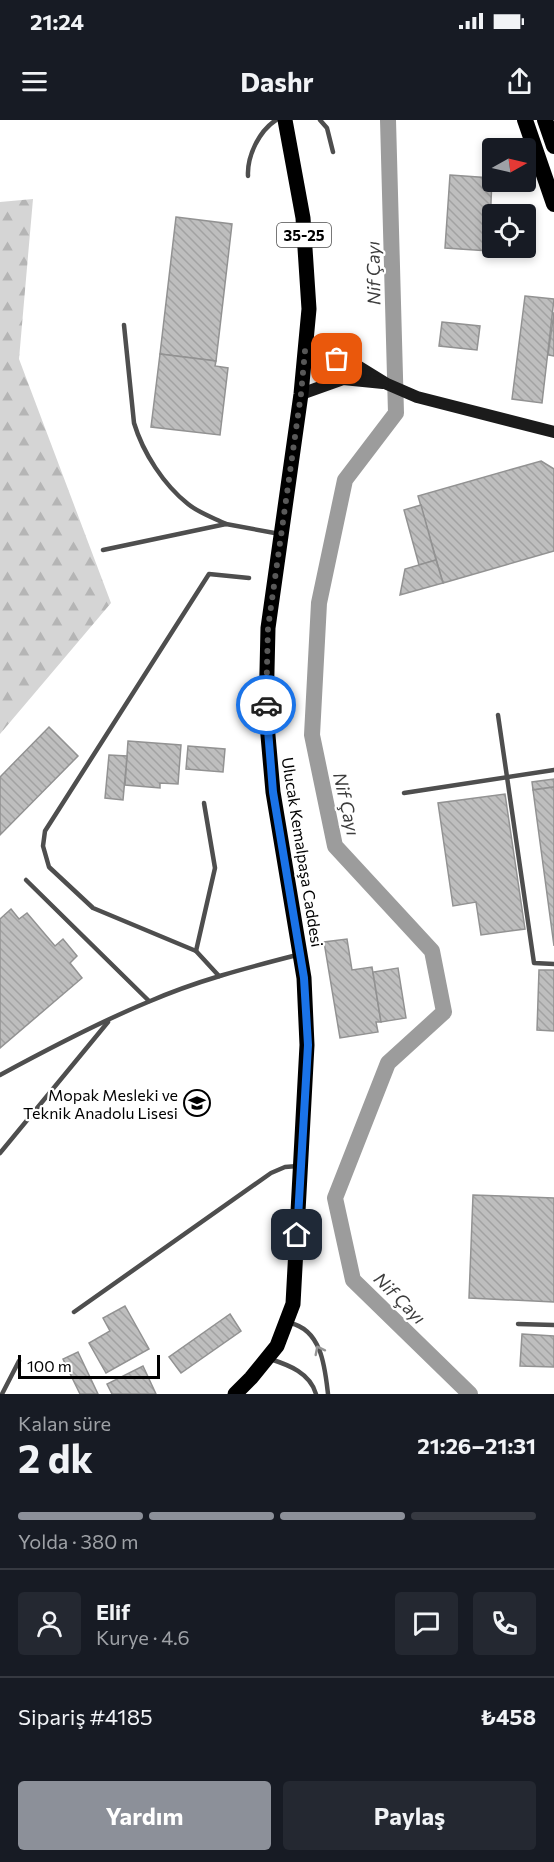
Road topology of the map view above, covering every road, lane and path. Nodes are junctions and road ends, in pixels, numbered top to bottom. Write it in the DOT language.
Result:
graph roads {
  1 [pos="276,120"];
  2 [pos="285,120"];
  3 [pos="320,120"];
  4 [pos="525,120"];
  5 [pos="545,120"];
  6 [pos="554,146"];
  7 [pos="333,152"];
  8 [pos="540,162"];
  9 [pos="248,176"];
  10 [pos="554,204"];
  11 [pos="554,218"];
  12 [pos="124,325"];
  13 [pos="305,351"];
  14 [pos="387,384"];
  15 [pos="301,394"];
  16 [pos="554,432"];
  17 [pos="225,524"];
  18 [pos="281,534"];
  19 [pos="103,550"];
  20 [pos="249,578"];
  21 [pos="498,715"];
  22 [pos="554,770"];
  23 [pos="507,777"];
  24 [pos="404,793"];
  25 [pos="204,803"];
  26 [pos="26,880"];
  27 [pos="196,951"];
  28 [pos="300,955"];
  29 [pos="554,964"];
  30 [pos="219,976"];
  31 [pos="149,1001"];
  32 [pos="110,1020"];
  33 [pos="0,1075"];
  34 [pos="0,1153"];
  35 [pos="301,1166"];
  36 [pos="74,1312"];
  37 [pos="286,1323"];
  38 [pos="518,1324"];
  39 [pos="554,1325"];
  40 [pos="267,1358"];
  41 [pos="19,1361"];
  42 [pos="2,1394"];
  43 [pos="235,1394"];
  44 [pos="316,1394"];
  45 [pos="328,1394"];
  1 -- 9 [label="lane"];
  2 -- 13 [label="main road, Ulucak Kemalpaşa Caddesi / 35-25"];
  3 -- 7 [label="lane"];
  4 -- 8 [label="highway"];
  5 -- 6 [label="highway"];
  8 -- 10 [label="highway"];
  8 -- 11 [label="highway"];
  12 -- 17 [label="lane"];
  13 -- 14 [label="street"];
  13 -- 15 [label="main road, Ulucak Kemalpaşa Caddesi / 35-25"];
  14 -- 15 [label="street"];
  14 -- 16 [label="street"];
  15 -- 18 [label="main road, Ulucak Kemalpaşa Caddesi / 35-25"];
  17 -- 18 [label="lane"];
  17 -- 19 [label="lane"];
  18 -- 28 [label="main road, Ulucak Kemalpaşa Caddesi / 35-25"];
  20 -- 27 [label="lane"];
  21 -- 23 [label="lane"];
  22 -- 23 [label="lane"];
  23 -- 24 [label="lane"];
  23 -- 29 [label="lane"];
  25 -- 27 [label="lane"];
  26 -- 31 [label="lane"];
  27 -- 30 [label="lane"];
  28 -- 30 [label="lane"];
  28 -- 35 [label="main road, Ulucak Kemalpaşa Caddesi / 35-25"];
  30 -- 31 [label="lane"];
  31 -- 32 [label="lane"];
  32 -- 33 [label="lane"];
  32 -- 34 [label="lane"];
  35 -- 36 [label="lane"];
  35 -- 37 [label="main road, Ulucak Kemalpaşa Caddesi / 35-25"];
  37 -- 40 [label="main road, Ulucak Kemalpaşa Caddesi / 35-25"];
  45 -- 37 [label="lane, one-way"];
  38 -- 39 [label="lane"];
  40 -- 43 [label="main road, Ulucak Kemalpaşa Caddesi / 35-25"];
  40 -- 44 [label="lane"];
  41 -- 42 [label="lane"];
}
